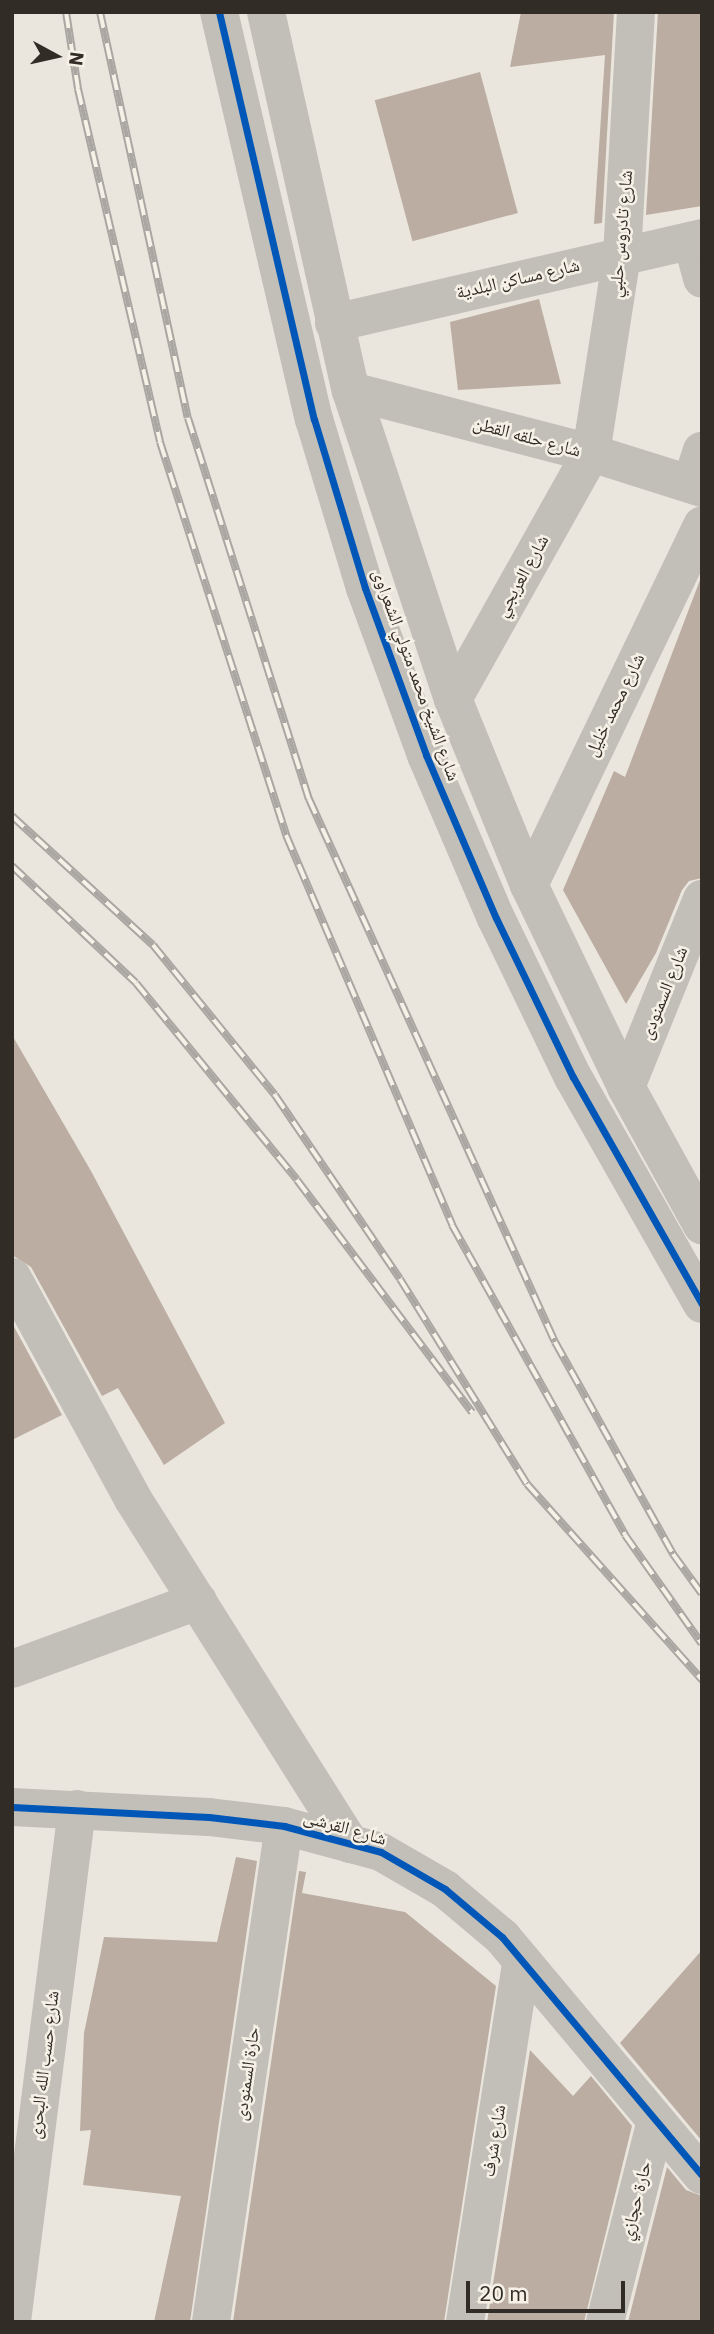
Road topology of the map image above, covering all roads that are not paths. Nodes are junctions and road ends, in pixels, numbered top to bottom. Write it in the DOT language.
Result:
graph roads {
  1 [pos="219,12"];
  2 [pos="266,12"];
  3 [pos="636,12"];
  4 [pos="697,240"];
  5 [pos="622,255"];
  6 [pos="702,279"];
  7 [pos="334,323"];
  8 [pos="351,391"];
  9 [pos="591,453"];
  10 [pos="698,474"];
  11 [pos="702,525"];
  12 [pos="453,699"];
  13 [pos="529,885"];
  14 [pos="702,899"];
  15 [pos="626,1087"];
  16 [pos="702,1225"];
  17 [pos="12,1277"];
  18 [pos="702,1304"];
  19 [pos="198,1601"];
  20 [pos="12,1669"];
  21 [pos="12,1807"];
  22 [pos="76,1809"];
  23 [pos="284,1826"];
  24 [pos="349,1844"];
  25 [pos="522,1960"];
  26 [pos="656,2121"];
  27 [pos="702,2175"];
  28 [pos="12,2321"];
  29 [pos="211,2322"];
  30 [pos="465,2322"];
  31 [pos="605,2322"];
  1 -- 18 [label="street, شارع الشيخ محمد متولي الشعراوى"];
  2 -- 7 [label="street, شارع الشيخ محمد متولي الشعراوى"];
  3 -- 5 [label="street, شارع تادروس حلبي"];
  4 -- 5 [label="street, شارع مساكن البلدية"];
  4 -- 6 [label="street"];
  5 -- 7 [label="street, شارع مساكن البلدية"];
  5 -- 9 [label="street, شارع تادروس حلبي"];
  7 -- 8 [label="street, شارع الشيخ محمد متولي الشعراوى"];
  8 -- 9 [label="street, شارع حلقه القطن"];
  8 -- 12 [label="street, شارع الشيخ محمد متولي الشعراوى"];
  9 -- 10 [label="street, شارع حلقه القطن"];
  9 -- 12 [label="street, شارع العربجي"];
  11 -- 13 [label="street, شارع محمد خليل"];
  12 -- 13 [label="street, شارع الشيخ محمد متولي الشعراوى"];
  13 -- 15 [label="street, شارع الشيخ محمد متولي الشعراوى"];
  14 -- 15 [label="street, شارع السمنودى"];
  15 -- 16 [label="street, شارع الشيخ محمد متولي الشعراوى"];
  17 -- 19 [label="street"];
  19 -- 20 [label="street"];
  19 -- 24 [label="street"];
  21 -- 22 [label="street, شارع القرشى"];
  22 -- 23 [label="street, شارع القرشى"];
  22 -- 28 [label="street, شارع حسب الله البحرى"];
  23 -- 24 [label="street, شارع القرشى"];
  23 -- 29 [label="street, حارة السمنودى"];
  24 -- 25 [label="street, شارع القرشى"];
  25 -- 26 [label="street, شارع القرشى"];
  25 -- 30 [label="street, شارع شرف"];
  26 -- 27 [label="street, شارع القرشى"];
  26 -- 31 [label="street, حارة حجازي"];
}
